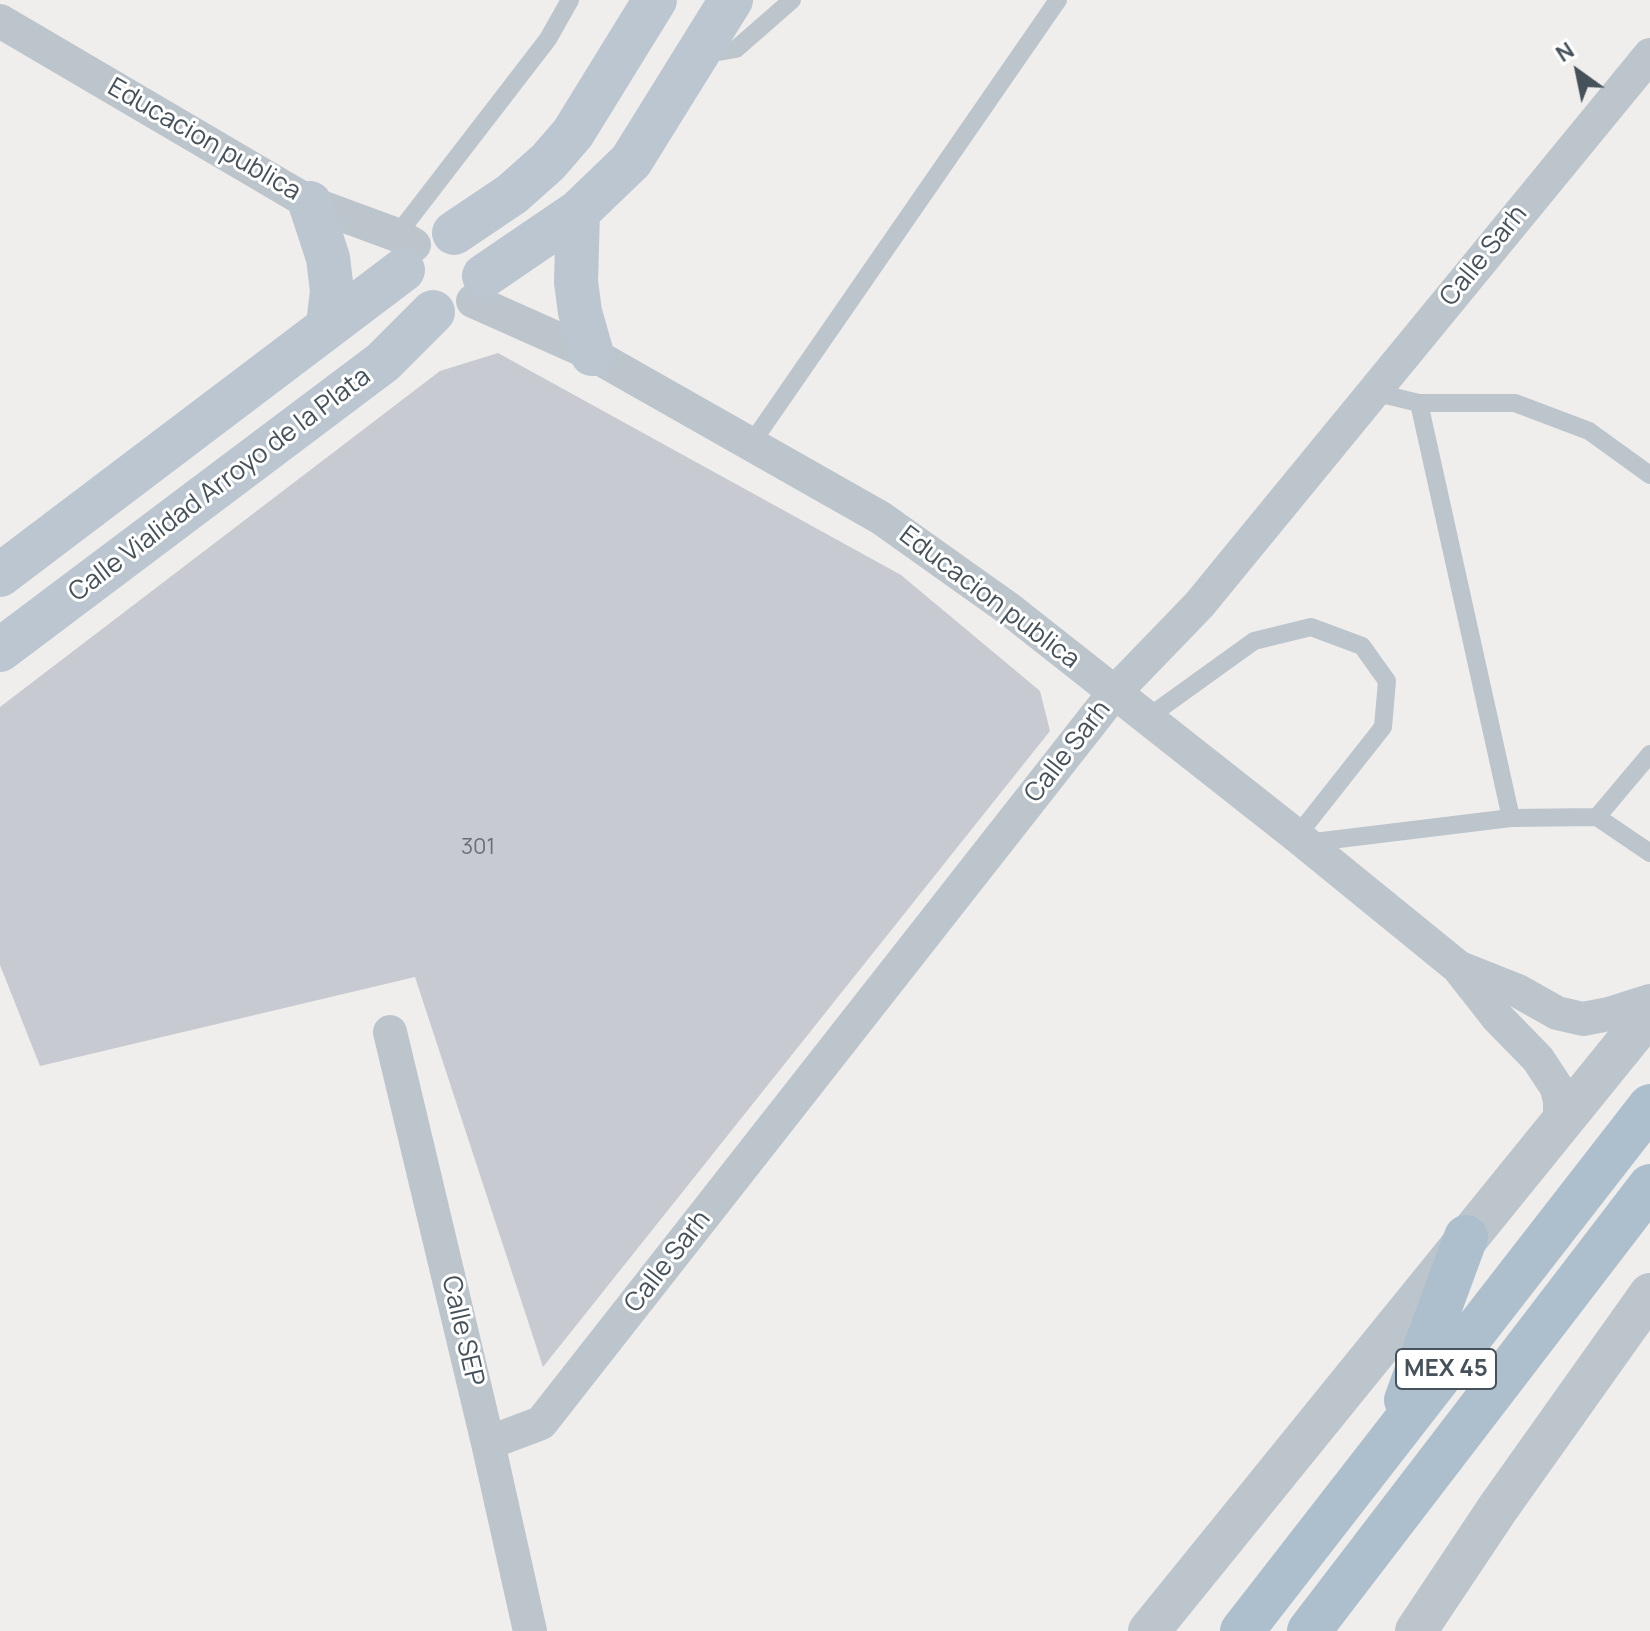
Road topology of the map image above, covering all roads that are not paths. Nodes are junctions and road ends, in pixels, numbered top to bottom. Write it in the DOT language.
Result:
graph roads {
  1 [pos="570,0"];
  2 [pos="655,0"];
  3 [pos="731,0"];
  4 [pos="792,0"];
  5 [pos="1058,0"];
  6 [pos="0,21"];
  7 [pos="698,55"];
  8 [pos="1650,55"];
  9 [pos="310,203"];
  10 [pos="578,212"];
  11 [pos="417,246"];
  12 [pos="463,296"];
  13 [pos="328,325"];
  14 [pos="592,354"];
  15 [pos="1373,392"];
  16 [pos="1419,403"];
  17 [pos="751,444"];
  18 [pos="1650,475"];
  19 [pos="0,575"];
  20 [pos="0,650"];
  21 [pos="1114,693"];
  22 [pos="1147,718"];
  23 [pos="1650,754"];
  24 [pos="1597,817"];
  25 [pos="1511,818"];
  26 [pos="1302,840"];
  27 [pos="1650,853"];
  28 [pos="1458,967"];
  29 [pos="1650,1001"];
  30 [pos="1650,1013"];
  31 [pos="390,1032"];
  32 [pos="1650,1106"];
  33 [pos="1560,1127"];
  34 [pos="1650,1186"];
  35 [pos="1466,1237"];
  36 [pos="1650,1294"];
  37 [pos="1391,1440"];
  38 [pos="488,1443"];
  39 [pos="530,1631"];
  40 [pos="1149,1631"];
  41 [pos="1242,1631"];
  42 [pos="1309,1631"];
  43 [pos="1416,1631"];
  1 -- 11 [label="lane"];
  2 -- 11 [label="main road"];
  3 -- 7 [label="main road, Calle Vialidad Arroyo de la Plata"];
  4 -- 7 [label="lane"];
  5 -- 17 [label="lane"];
  6 -- 9 [label="street, Educacion publica"];
  7 -- 10 [label="main road, Calle Vialidad Arroyo de la Plata"];
  8 -- 15 [label="street, Calle Sarh"];
  9 -- 11 [label="street, Educacion publica"];
  9 -- 13 [label="main road"];
  10 -- 12 [label="main road, Calle Vialidad Arroyo de la Plata"];
  10 -- 14 [label="main road"];
  11 -- 12 [label="main road"];
  11 -- 12 [label="main road"];
  11 -- 13 [label="main road"];
  12 -- 14 [label="street, Educacion publica"];
  12 -- 20 [label="main road, Calle Vialidad Arroyo de la Plata"];
  13 -- 19 [label="main road"];
  14 -- 17 [label="street, Educacion publica"];
  15 -- 16 [label="lane"];
  15 -- 21 [label="street, Calle Sarh"];
  16 -- 18 [label="lane"];
  16 -- 25 [label="lane"];
  17 -- 21 [label="street, Educacion publica"];
  21 -- 22 [label="street, Educacion publica"];
  21 -- 38 [label="street, Calle Sarh"];
  22 -- 26 [label="street, Educacion publica"];
  22 -- 26 [label="lane"];
  23 -- 24 [label="lane"];
  24 -- 25 [label="lane"];
  24 -- 27 [label="lane"];
  25 -- 26 [label="lane"];
  26 -- 28 [label="street, Educacion publica"];
  28 -- 29 [label="street"];
  28 -- 33 [label="street"];
  30 -- 33 [label="street"];
  31 -- 38 [label="street, Calle SEP"];
  32 -- 37 [label="main road, MEX 45"];
  33 -- 35 [label="street"];
  34 -- 42 [label="main road, MEX 45"];
  35 -- 37 [label="main road"];
  35 -- 40 [label="street"];
  36 -- 43 [label="street"];
  37 -- 41 [label="main road, MEX 45"];
  38 -- 39 [label="street, Calle SEP"];
}
